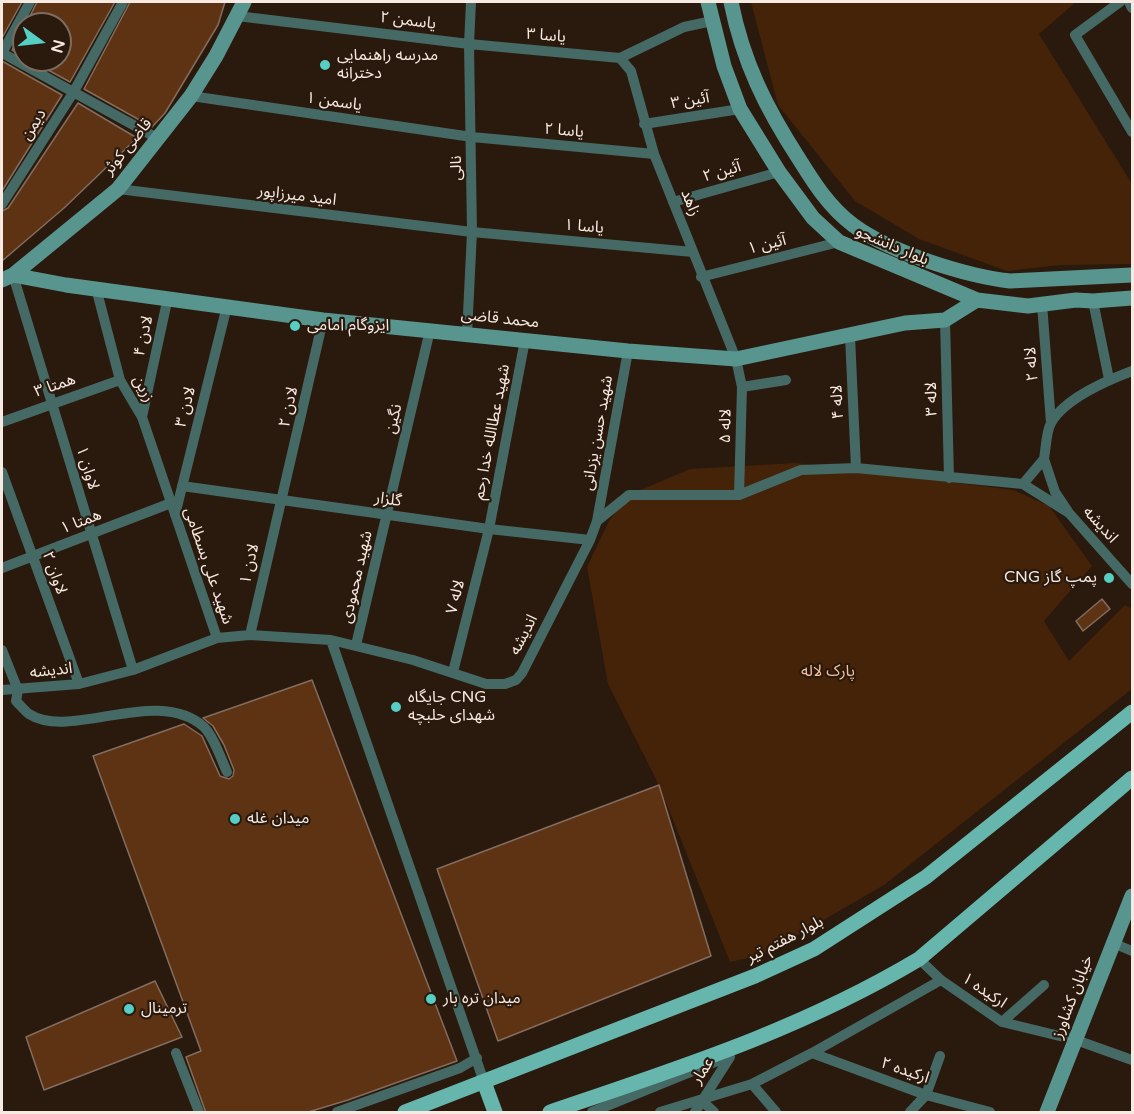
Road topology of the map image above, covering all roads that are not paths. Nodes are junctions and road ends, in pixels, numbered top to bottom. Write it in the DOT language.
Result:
graph roads {
  1 [pos="30,2"];
  2 [pos="123,2"];
  3 [pos="244,2"];
  4 [pos="471,2"];
  5 [pos="708,2"];
  6 [pos="731,2"];
  7 [pos="1120,2"];
  8 [pos="1129,2"];
  9 [pos="1132,8"];
  10 [pos="237,16"];
  11 [pos="712,21"];
  12 [pos="469,44"];
  13 [pos="2,53"];
  14 [pos="620,58"];
  15 [pos="73,93"];
  16 [pos="191,96"];
  17 [pos="740,109"];
  18 [pos="644,124"];
  19 [pos="1132,132"];
  20 [pos="472,137"];
  21 [pos="157,138"];
  22 [pos="654,154"];
  23 [pos="779,172"];
  24 [pos="118,189"];
  25 [pos="673,201"];
  26 [pos="2,204"];
  27 [pos="472,232"];
  28 [pos="839,242"];
  29 [pos="693,252"];
  30 [pos="1132,275"];
  31 [pos="701,277"];
  32 [pos="7,278"];
  33 [pos="96,288"];
  34 [pos="168,297"];
  35 [pos="1132,298"];
  36 [pos="977,300"];
  37 [pos="1093,301"];
  38 [pos="1042,304"];
  39 [pos="227,306"];
  40 [pos="323,320"];
  41 [pos="945,320"];
  42 [pos="430,330"];
  43 [pos="467,334"];
  44 [pos="850,336"];
  45 [pos="525,340"];
  46 [pos="628,351"];
  47 [pos="736,359"];
  48 [pos="1132,371"];
  49 [pos="120,380"];
  50 [pos="786,380"];
  51 [pos="1109,380"];
  52 [pos="742,387"];
  53 [pos="52,402"];
  54 [pos="142,417"];
  55 [pos="2,422"];
  56 [pos="1051,423"];
  57 [pos="1044,459"];
  58 [pos="856,468"];
  59 [pos="2,472"];
  60 [pos="949,478"];
  61 [pos="1023,484"];
  62 [pos="182,486"];
  63 [pos="739,495"];
  64 [pos="283,500"];
  65 [pos="171,503"];
  66 [pos="1069,513"];
  67 [pos="175,515"];
  68 [pos="387,515"];
  69 [pos="597,521"];
  70 [pos="489,529"];
  71 [pos="92,534"];
  72 [pos="590,540"];
  73 [pos="32,556"];
  74 [pos="2,568"];
  75 [pos="1132,584"];
  76 [pos="250,635"];
  77 [pos="217,638"];
  78 [pos="331,640"];
  79 [pos="356,645"];
  80 [pos="2,650"];
  81 [pos="133,670"];
  82 [pos="453,672"];
  83 [pos="79,684"];
  84 [pos="2,690"];
  85 [pos="18,690"];
  86 [pos="1132,712"];
  87 [pos="227,772"];
  88 [pos="1132,778"];
  89 [pos="1132,896"];
  90 [pos="1113,943"];
  91 [pos="1132,951"];
  92 [pos="919,959"];
  93 [pos="941,980"];
  94 [pos="1044,986"];
  95 [pos="1002,1022"];
  96 [pos="1076,1040"];
  97 [pos="735,1052"];
  98 [pos="176,1053"];
  99 [pos="812,1053"];
  100 [pos="940,1056"];
  101 [pos="477,1058"];
  102 [pos="1132,1060"];
  103 [pos="484,1082"];
  104 [pos="752,1084"];
  105 [pos="926,1095"];
  106 [pos="701,1100"];
  107 [pos="958,1108"];
  108 [pos="774,1112"];
  109 [pos="199,1113"];
  110 [pos="337,1113"];
  111 [pos="405,1113"];
  112 [pos="495,1113"];
  113 [pos="550,1113"];
  114 [pos="592,1113"];
  115 [pos="660,1113"];
  116 [pos="695,1113"];
  117 [pos="714,1113"];
  118 [pos="910,1113"];
  119 [pos="990,1113"];
  120 [pos="1047,1113"];
  1 -- 13 [label="street"];
  2 -- 15 [label="street, دیمن"];
  3 -- 10 [label="main road, قاضی کوثر"];
  4 -- 12 [label="street, نالی"];
  5 -- 11 [label="main road, بلوار دانشجو"];
  6 -- 30 [label="main road, بلوار دانشجو"];
  7 -- 19 [label="street"];
  8 -- 9 [label="street"];
  10 -- 12 [label="street, یاسمن ۲"];
  10 -- 16 [label="main road, قاضی کوثر"];
  11 -- 14 [label="street"];
  11 -- 17 [label="main road, بلوار دانشجو"];
  12 -- 14 [label="street, یاسا ۳"];
  12 -- 20 [label="street, نالی"];
  13 -- 15 [label="street"];
  14 -- 18 [label="street, زاهد"];
  15 -- 21 [label="street"];
  15 -- 26 [label="street, دیمن"];
  16 -- 20 [label="street, یاسمن ۱"];
  16 -- 21 [label="main road, قاضی کوثر"];
  17 -- 18 [label="street, آئین ۳"];
  17 -- 23 [label="main road, بلوار دانشجو"];
  18 -- 22 [label="street, زاهد"];
  20 -- 22 [label="street, یاسا ۲"];
  20 -- 27 [label="street, نالی"];
  21 -- 24 [label="main road, قاضی کوثر"];
  22 -- 25 [label="street, زاهد"];
  23 -- 25 [label="street, آئین ۲"];
  23 -- 28 [label="main road, بلوار دانشجو"];
  24 -- 27 [label="street, امید میرزاپور"];
  24 -- 32 [label="main road, قاضی کوثر"];
  25 -- 29 [label="street, زاهد"];
  27 -- 29 [label="street, یاسا ۱"];
  27 -- 43 [label="street, نالی"];
  28 -- 31 [label="street, آئین ۱"];
  28 -- 36 [label="main road, بلوار دانشجو"];
  29 -- 31 [label="street, زاهد"];
  31 -- 47 [label="street, زاهد"];
  32 -- 33 [label="main road, محمد قاضی"];
  32 -- 53 [label="street, لاوان ۱"];
  33 -- 34 [label="main road, محمد قاضی"];
  33 -- 49 [label="street, زرین"];
  34 -- 39 [label="main road, محمد قاضی"];
  34 -- 54 [label="street, لادن ۴"];
  35 -- 37 [label="main road, بلوار دانشجو"];
  36 -- 38 [label="main road, بلوار دانشجو"];
  36 -- 41 [label="main road, محمد قاضی"];
  37 -- 38 [label="main road, بلوار دانشجو"];
  37 -- 51 [label="street"];
  38 -- 56 [label="street, لاله ۲"];
  39 -- 40 [label="main road, محمد قاضی"];
  39 -- 62 [label="street, لادن ۳"];
  40 -- 42 [label="main road, محمد قاضی"];
  40 -- 64 [label="street, لادن ۲"];
  41 -- 44 [label="main road, محمد قاضی"];
  41 -- 60 [label="street, لاله ۳"];
  42 -- 43 [label="main road, محمد قاضی"];
  42 -- 68 [label="street, نگین"];
  43 -- 45 [label="main road, محمد قاضی"];
  44 -- 47 [label="main road, محمد قاضی"];
  44 -- 58 [label="street, لاله ۴"];
  45 -- 46 [label="main road, محمد قاضی"];
  45 -- 70 [label="street, شهید عطاالله خدا رحم"];
  46 -- 47 [label="main road, محمد قاضی"];
  46 -- 69 [label="street, شهید حسن یزدانی"];
  47 -- 52 [label="street, لاله ۵"];
  48 -- 51 [label="street"];
  49 -- 53 [label="street, همتا ۳"];
  49 -- 54 [label="street, زرین"];
  50 -- 52 [label="street"];
  51 -- 56 [label="street"];
  52 -- 63 [label="street, لاله ۵"];
  53 -- 55 [label="street, همتا ۳"];
  53 -- 71 [label="street, لاوان ۱"];
  54 -- 65 [label="street, زرین"];
  56 -- 57 [label="street, لاله ۲"];
  57 -- 61 [label="street"];
  57 -- 66 [label="street"];
  58 -- 60 [label="street"];
  58 -- 63 [label="street"];
  59 -- 73 [label="street, لاوان ۲"];
  60 -- 61 [label="street"];
  61 -- 66 [label="street"];
  62 -- 64 [label="street, گلزار"];
  62 -- 67 [label="street, لادن ۳"];
  63 -- 69 [label="street"];
  64 -- 68 [label="street, گلزار"];
  64 -- 76 [label="street, لادن ۱"];
  65 -- 67 [label="street, شهید علی بسطامی"];
  65 -- 71 [label="street, همتا ۱"];
  66 -- 75 [label="street, اندیشه"];
  67 -- 77 [label="street, شهید علی بسطامی"];
  68 -- 70 [label="street, گلزار"];
  68 -- 79 [label="street, شهید محمودی"];
  69 -- 72 [label="street, اندیشه"];
  70 -- 72 [label="street, گلزار"];
  70 -- 82 [label="street, لاله ۷"];
  71 -- 73 [label="street, همتا ۱"];
  71 -- 81 [label="street, لاوان ۱"];
  72 -- 82 [label="street, اندیشه"];
  73 -- 74 [label="street, همتا ۱"];
  73 -- 83 [label="street, لاوان ۲"];
  76 -- 77 [label="street, اندیشه"];
  76 -- 78 [label="street, اندیشه"];
  77 -- 81 [label="street, اندیشه"];
  78 -- 79 [label="street, اندیشه"];
  78 -- 101 [label="street"];
  79 -- 82 [label="street, اندیشه"];
  80 -- 85 [label="street"];
  81 -- 83 [label="street, اندیشه"];
  83 -- 85 [label="street, اندیشه"];
  84 -- 85 [label="street, اندیشه"];
  85 -- 87 [label="street"];
  86 -- 103 [label="main road, بلوار هفتم تیر"];
  88 -- 92 [label="main road"];
  89 -- 90 [label="main road, خیابان کشاورز"];
  90 -- 91 [label="street"];
  90 -- 96 [label="main road, خیابان کشاورز"];
  92 -- 93 [label="street, ارکیده ۱"];
  92 -- 97 [label="main road"];
  93 -- 95 [label="street, ارکیده ۱"];
  93 -- 99 [label="street"];
  94 -- 95 [label="street"];
  95 -- 96 [label="street, ارکیده ۱"];
  96 -- 102 [label="street, ارکیده ۱"];
  96 -- 120 [label="main road, خیابان کشاورز"];
  97 -- 106 [label="street, عمار"];
  97 -- 113 [label="main road"];
  97 -- 114 [label="street"];
  98 -- 109 [label="street"];
  99 -- 104 [label="street"];
  99 -- 105 [label="street, ارکیده ۲"];
  100 -- 105 [label="street"];
  101 -- 103 [label="street"];
  101 -- 110 [label="street"];
  103 -- 111 [label="main road, بلوار هفتم تیر"];
  103 -- 112 [label="main road"];
  104 -- 106 [label="street"];
  104 -- 108 [label="street"];
  105 -- 107 [label="street, ارکیده ۲"];
  105 -- 118 [label="street"];
  106 -- 115 [label="street"];
  106 -- 116 [label="street, عمار"];
  106 -- 117 [label="street"];
  107 -- 119 [label="street, ارکیده ۲"];
}
